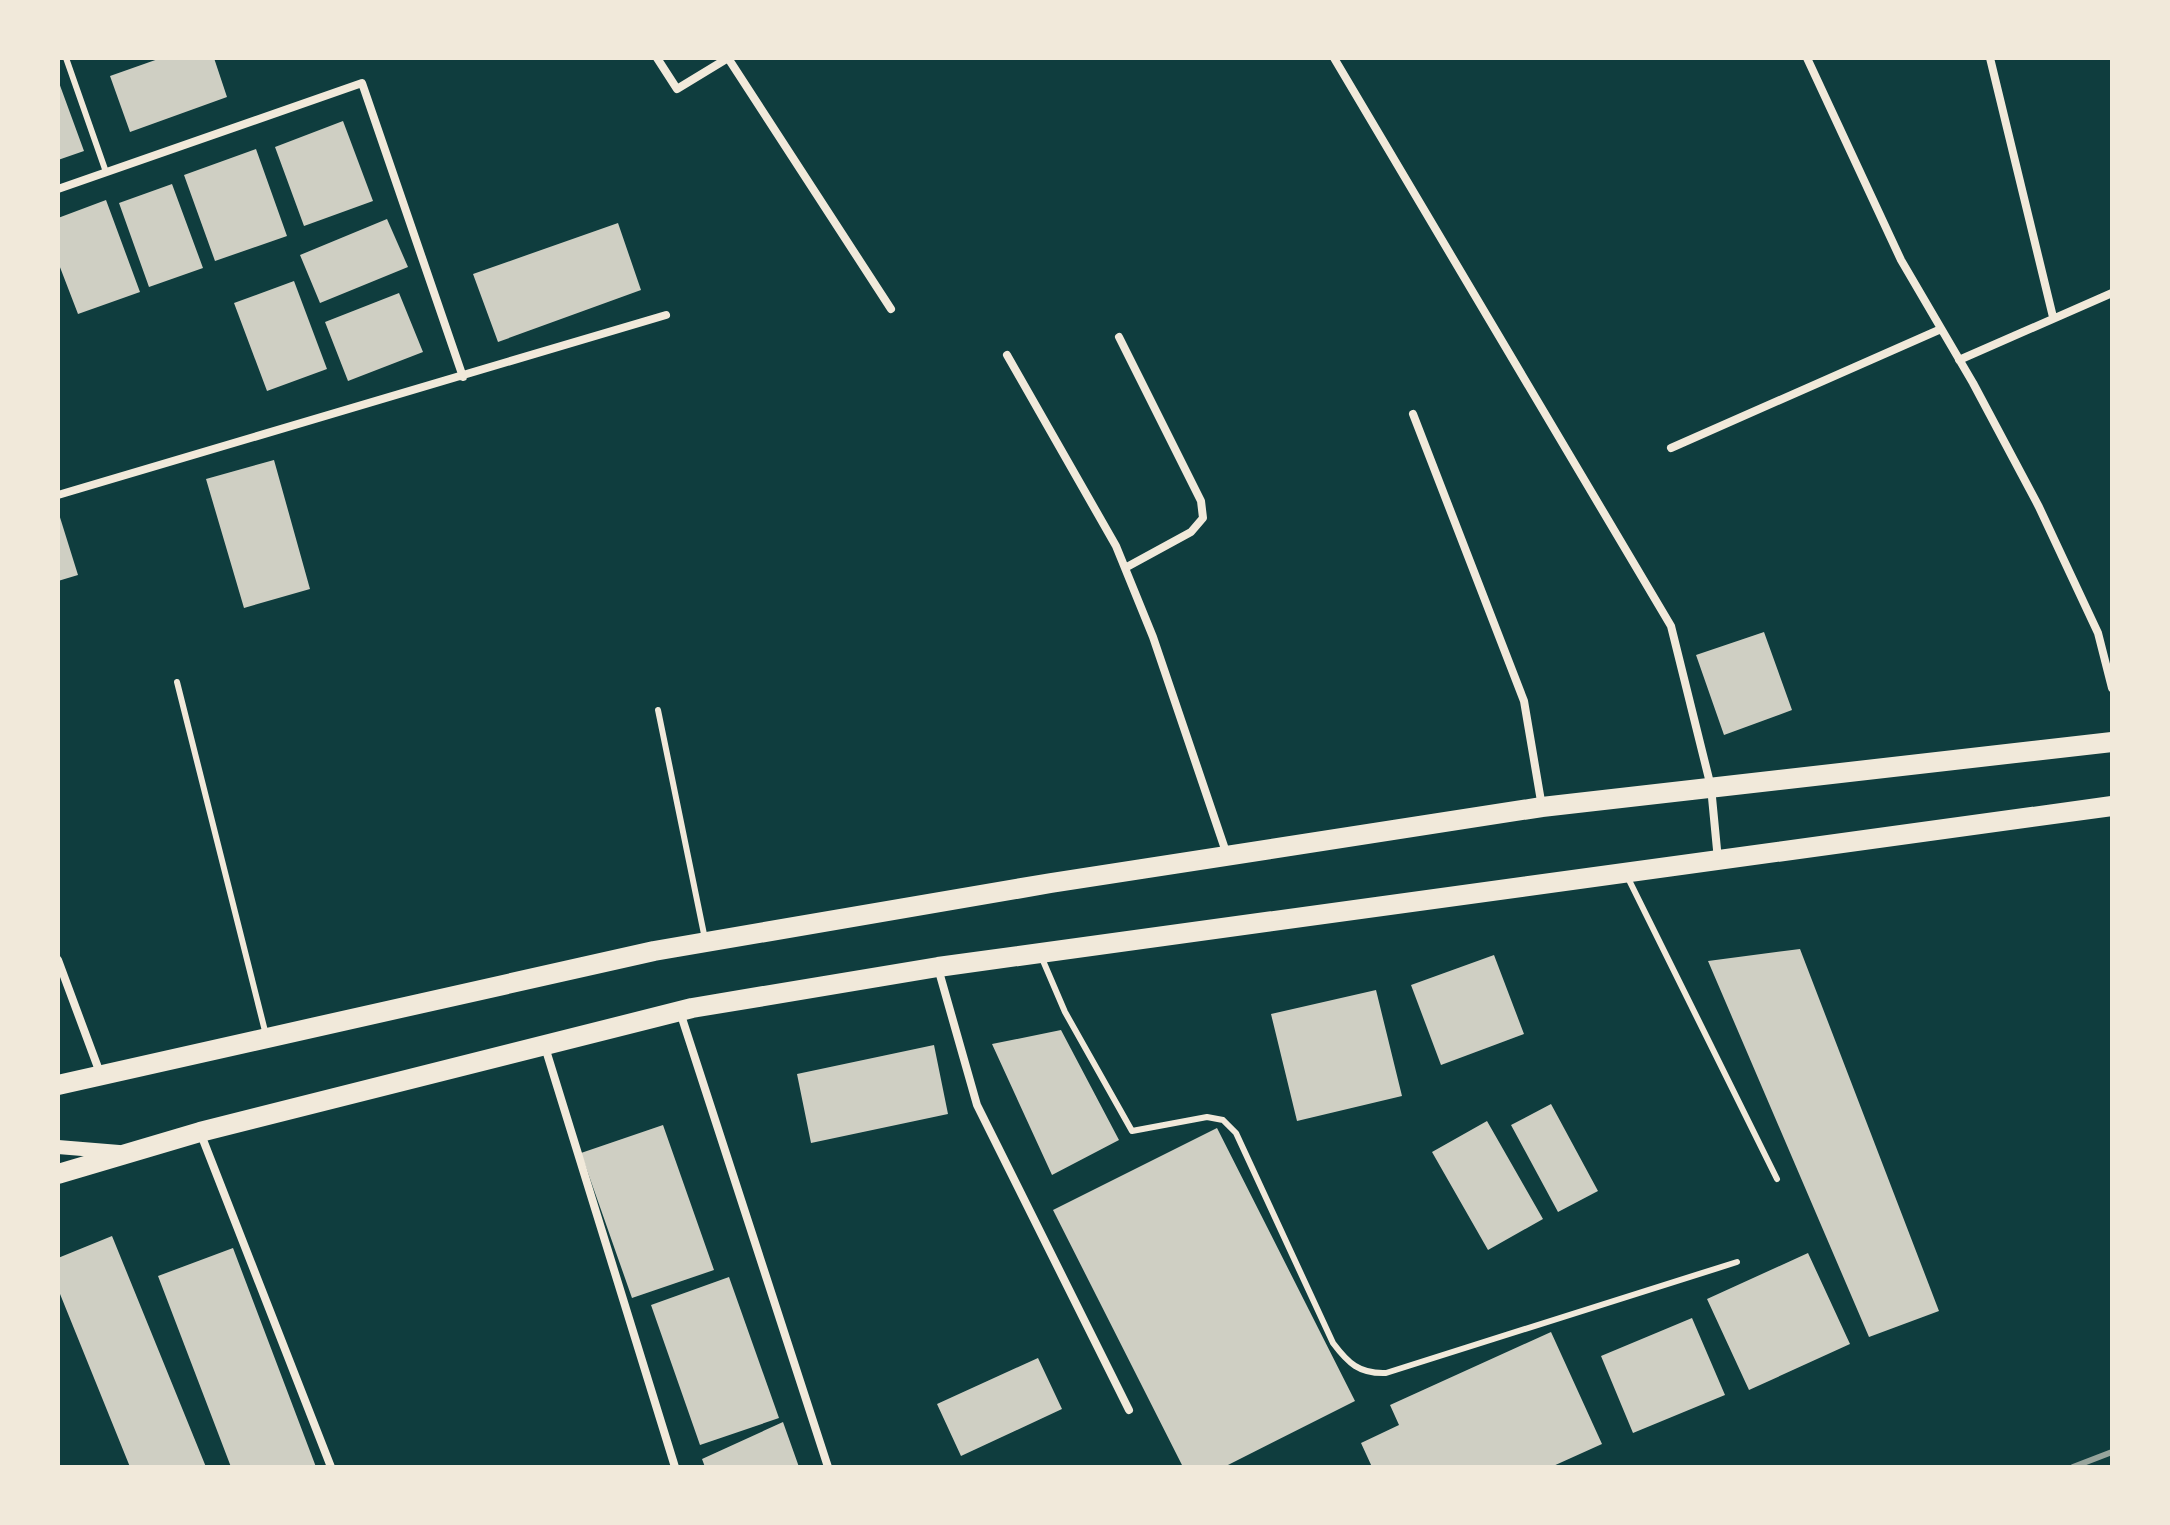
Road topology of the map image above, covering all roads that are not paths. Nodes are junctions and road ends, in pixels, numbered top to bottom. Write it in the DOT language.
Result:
graph roads {
  1 [pos="66,58"];
  2 [pos="657,58"];
  3 [pos="728,58"];
  4 [pos="1334,58"];
  5 [pos="1807,58"];
  6 [pos="1990,58"];
  7 [pos="106,172"];
  8 [pos="58,189"];
  9 [pos="2112,293"];
  10 [pos="891,309"];
  11 [pos="666,315"];
  12 [pos="2053,317"];
  13 [pos="1941,329"];
  14 [pos="1119,337"];
  15 [pos="1007,355"];
  16 [pos="1959,360"];
  17 [pos="463,377"];
  18 [pos="1413,414"];
  19 [pos="1671,448"];
  20 [pos="58,495"];
  21 [pos="1125,568"];
  22 [pos="177,682"];
  23 [pos="2112,688"];
  24 [pos="658,710"];
  25 [pos="2112,742"];
  26 [pos="1711,787"];
  27 [pos="2112,806"];
  28 [pos="1542,807"];
  29 [pos="1227,856"];
  30 [pos="1718,861"];
  31 [pos="1625,873"];
  32 [pos="705,943"];
  33 [pos="1040,953"];
  34 [pos="58,960"];
  35 [pos="938,967"];
  36 [pos="680,1011"];
  37 [pos="267,1039"];
  38 [pos="545,1045"];
  39 [pos="100,1074"];
  40 [pos="58,1085"];
  41 [pos="200,1132"];
  42 [pos="58,1147"];
  43 [pos="127,1153"];
  44 [pos="58,1174"];
  45 [pos="1777,1179"];
  46 [pos="1737,1262"];
  47 [pos="1129,1410"];
  48 [pos="331,1467"];
  49 [pos="675,1467"];
  50 [pos="828,1467"];
  1 -- 7 [label="lane"];
  2 -- 3 [label="street"];
  3 -- 10 [label="street"];
  4 -- 26 [label="street"];
  5 -- 13 [label="street"];
  6 -- 12 [label="street"];
  7 -- 8 [label="street"];
  7 -- 17 [label="street"];
  9 -- 12 [label="street"];
  11 -- 17 [label="street"];
  12 -- 16 [label="street"];
  13 -- 16 [label="street"];
  13 -- 19 [label="street"];
  14 -- 21 [label="street"];
  15 -- 21 [label="street"];
  16 -- 23 [label="street"];
  17 -- 20 [label="street"];
  18 -- 28 [label="street"];
  21 -- 29 [label="street"];
  22 -- 37 [label="lane"];
  24 -- 32 [label="lane"];
  25 -- 26 [label="main road"];
  26 -- 28 [label="main road"];
  26 -- 30 [label="street"];
  27 -- 30 [label="main road"];
  28 -- 29 [label="main road"];
  29 -- 32 [label="main road"];
  30 -- 31 [label="main road"];
  31 -- 33 [label="main road"];
  31 -- 45 [label="lane"];
  32 -- 37 [label="main road"];
  33 -- 35 [label="main road"];
  33 -- 46 [label="lane"];
  34 -- 39 [label="street"];
  35 -- 36 [label="main road"];
  35 -- 47 [label="street"];
  36 -- 38 [label="main road"];
  36 -- 50 [label="street"];
  37 -- 39 [label="main road"];
  38 -- 41 [label="main road"];
  38 -- 49 [label="street"];
  39 -- 40 [label="main road"];
  41 -- 43 [label="main road"];
  41 -- 48 [label="street"];
  42 -- 43 [label="street"];
  43 -- 44 [label="main road"];
}
